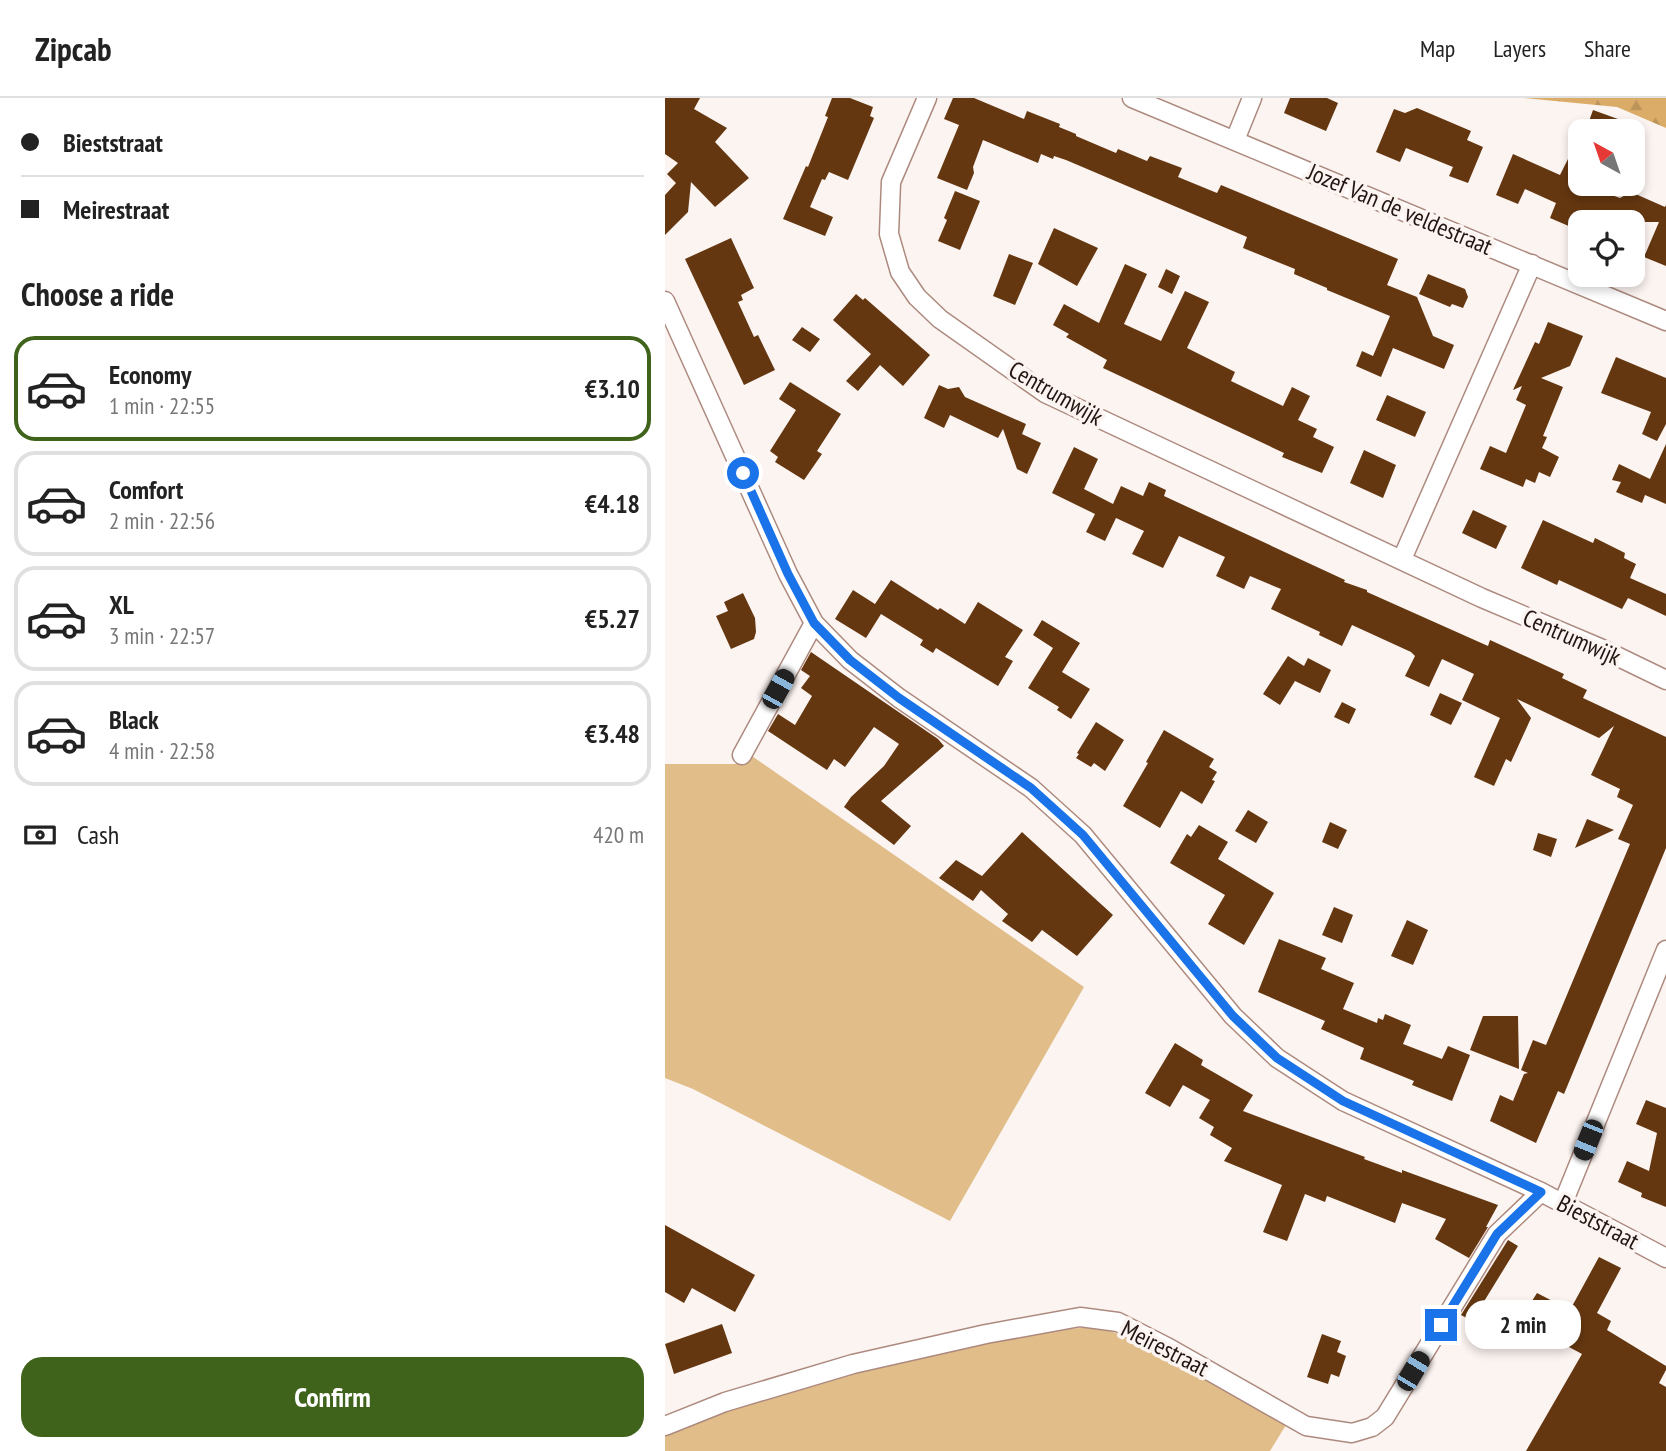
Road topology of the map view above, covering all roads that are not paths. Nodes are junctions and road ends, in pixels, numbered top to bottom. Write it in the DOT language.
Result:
graph roads {
  1 [pos="927,98"];
  2 [pos="1132,98"];
  3 [pos="1252,98"];
  4 [pos="1235,140"];
  5 [pos="1532,264"];
  6 [pos="665,301"];
  7 [pos="1666,321"];
  8 [pos="1402,559"];
  9 [pos="814,623"];
  10 [pos="1666,680"];
  11 [pos="742,755"];
  12 [pos="1666,950"];
  13 [pos="1541,1192"];
  14 [pos="1563,1203"];
  15 [pos="1666,1258"];
  16 [pos="665,1426"];
  1 -- 8 [label="street, Centrumwijk"];
  2 -- 4 [label="street, Jozef Van de veldestraat"];
  3 -- 4 [label="street"];
  4 -- 5 [label="street, Jozef Van de veldestraat"];
  5 -- 7 [label="street, Jozef Van de veldestraat"];
  5 -- 8 [label="street"];
  6 -- 9 [label="street, Bieststraat"];
  8 -- 10 [label="street, Centrumwijk"];
  9 -- 11 [label="street"];
  9 -- 13 [label="street, Bieststraat"];
  12 -- 14 [label="street"];
  13 -- 14 [label="street, Bieststraat"];
  13 -- 16 [label="street, Meirestraat"];
  14 -- 15 [label="street, Bieststraat"];
}
